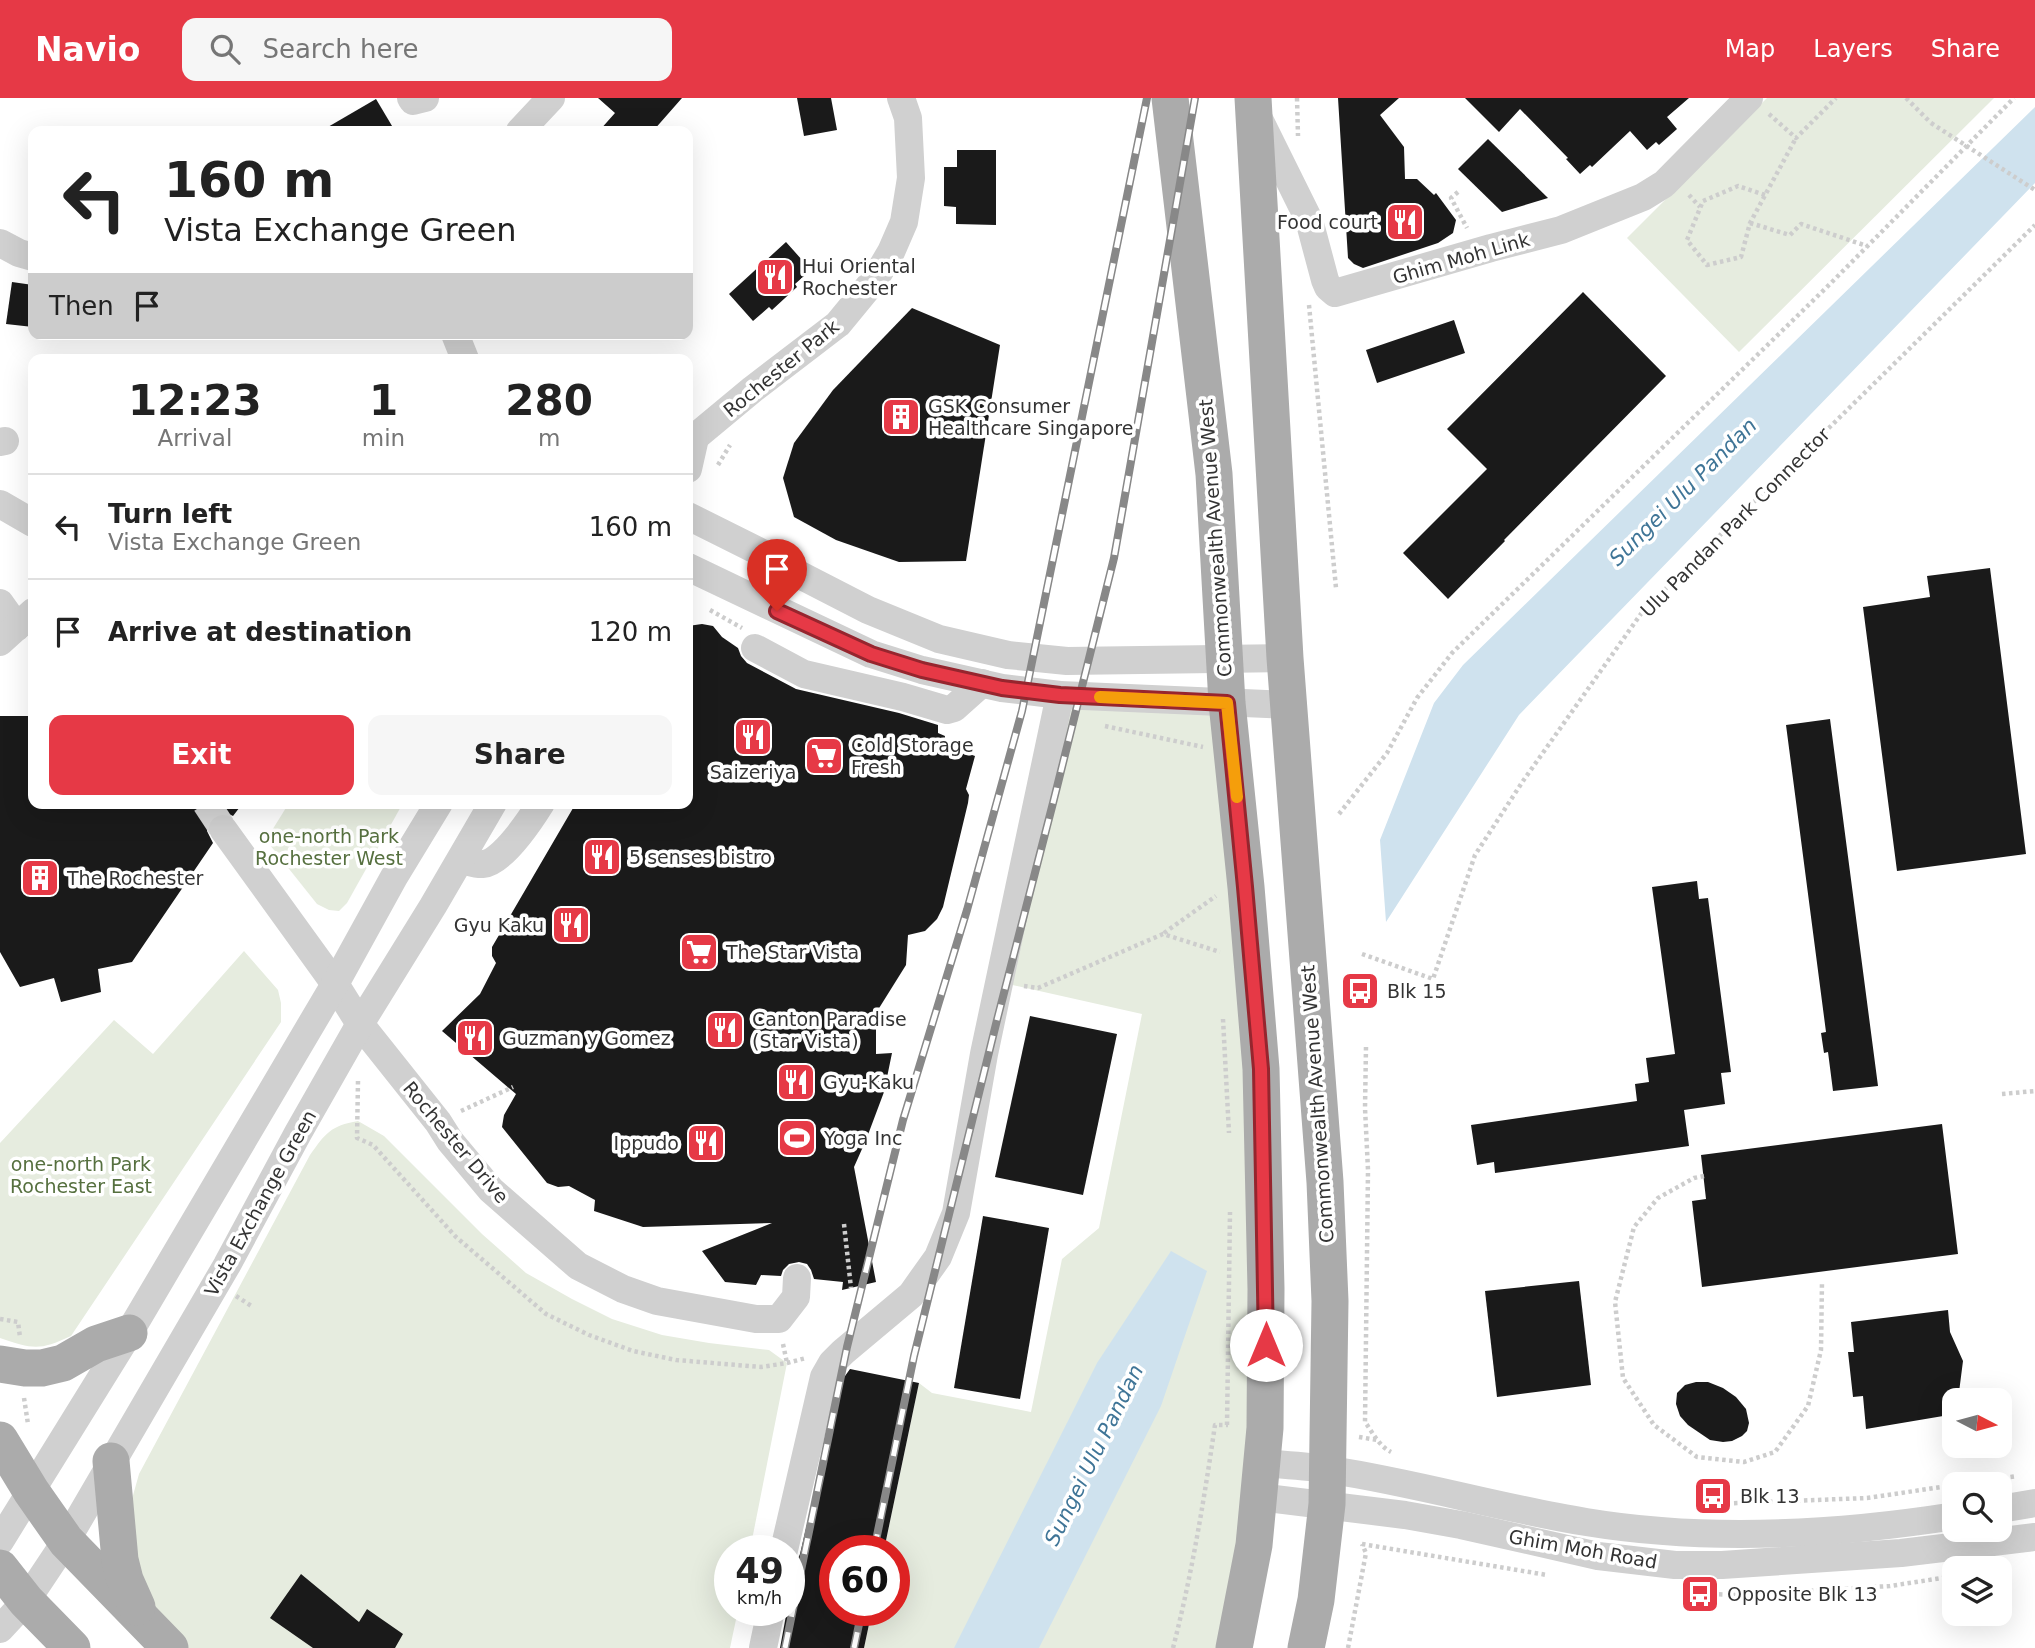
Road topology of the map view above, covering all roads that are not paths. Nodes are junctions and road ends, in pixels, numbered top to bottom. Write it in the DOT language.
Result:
graph roads {
  1 [pos="411,98"];
  2 [pos="425,98"];
  3 [pos="551,98"];
  4 [pos="901,98"];
  5 [pos="1170,98"];
  6 [pos="1253,102"];
  7 [pos="1762,102"];
  8 [pos="525,126"];
  9 [pos="0,243"];
  10 [pos="28,256"];
  11 [pos="693,439"];
  12 [pos="0,503"];
  13 [pos="693,518"];
  14 [pos="28,520"];
  15 [pos="693,568"];
  16 [pos="0,604"];
  17 [pos="788,616"];
  18 [pos="17,627"];
  19 [pos="1285,658"];
  20 [pos="1224,660"];
  21 [pos="804,674"];
  22 [pos="982,684"];
  23 [pos="1060,695"];
  24 [pos="1227,703"];
  25 [pos="1289,705"];
  26 [pos="435,809"];
  27 [pos="490,809"];
  28 [pos="538,809"];
  29 [pos="223,829"];
  30 [pos="461,860"];
  31 [pos="335,984"];
  32 [pos="360,1024"];
  33 [pos="797,1278"];
  34 [pos="129,1333"];
  35 [pos="0,1364"];
  36 [pos="0,1440"];
  37 [pos="111,1461"];
  38 [pos="1261,1480"];
  39 [pos="1328,1487"];
  40 [pos="31,1492"];
  41 [pos="2035,1503"];
  42 [pos="2012,1507"];
  43 [pos="1942,1518"];
  44 [pos="787,1535"];
  45 [pos="2035,1537"];
  46 [pos="0,1541"];
  47 [pos="66,1541"];
  48 [pos="0,1568"];
  49 [pos="26,1601"];
  50 [pos="144,1621"];
  51 [pos="768,1626"];
  52 [pos="0,1629"];
  53 [pos="72,1648"];
  54 [pos="170,1648"];
  55 [pos="763,1648"];
  56 [pos="1234,1648"];
  57 [pos="1306,1648"];
  1 -- 2 [label="street"];
  3 -- 8 [label="street"];
  4 -- 11 [label="street, Rochester Park"];
  5 -- 20 [label="main road, Commonwealth Avenue West"];
  6 -- 7 [label="street, Ghim Moh Link"];
  6 -- 19 [label="main road, Commonwealth Avenue West"];
  9 -- 10 [label="street"];
  12 -- 14 [label="street"];
  13 -- 20 [label="street"];
  15 -- 17 [label="street"];
  16 -- 18 [label="street"];
  17 -- 21 [label="street"];
  17 -- 21 [label="street"];
  17 -- 22 [label="street"];
  19 -- 20 [label="street"];
  19 -- 25 [label="main road, Commonwealth Avenue West"];
  20 -- 24 [label="main road, Commonwealth Avenue West"];
  21 -- 22 [label="street"];
  22 -- 23 [label="street"];
  23 -- 24 [label="street"];
  23 -- 44 [label="street"];
  24 -- 25 [label="street"];
  24 -- 38 [label="main road, Commonwealth Avenue West"];
  25 -- 39 [label="main road, Commonwealth Avenue West"];
  26 -- 31 [label="street"];
  27 -- 30 [label="street, Vista Exchange Green"];
  28 -- 30 [label="street"];
  29 -- 31 [label="street, Rochester Drive"];
  30 -- 32 [label="street, Vista Exchange Green"];
  31 -- 32 [label="street, Rochester Drive"];
  31 -- 34 [label="street"];
  32 -- 33 [label="street, Rochester Drive"];
  32 -- 37 [label="street, Vista Exchange Green"];
  34 -- 35 [label="main road"];
  34 -- 40 [label="street"];
  36 -- 40 [label="main road"];
  37 -- 47 [label="street, Vista Exchange Green"];
  37 -- 50 [label="main road"];
  38 -- 39 [label="street, Ghim Moh Road"];
  38 -- 56 [label="main road, Commonwealth Avenue West"];
  39 -- 43 [label="street, Ghim Moh Road"];
  39 -- 45 [label="street, Ghim Moh Road"];
  39 -- 57 [label="main road, Commonwealth Avenue West"];
  40 -- 46 [label="street"];
  40 -- 47 [label="main road"];
  41 -- 42 [label="street"];
  47 -- 49 [label="street, Vista Exchange Green"];
  47 -- 50 [label="main road"];
  48 -- 49 [label="main road"];
  49 -- 52 [label="street, Vista Exchange Green"];
  49 -- 53 [label="main road"];
  50 -- 54 [label="main road"];
  51 -- 55 [label="street"];
}
